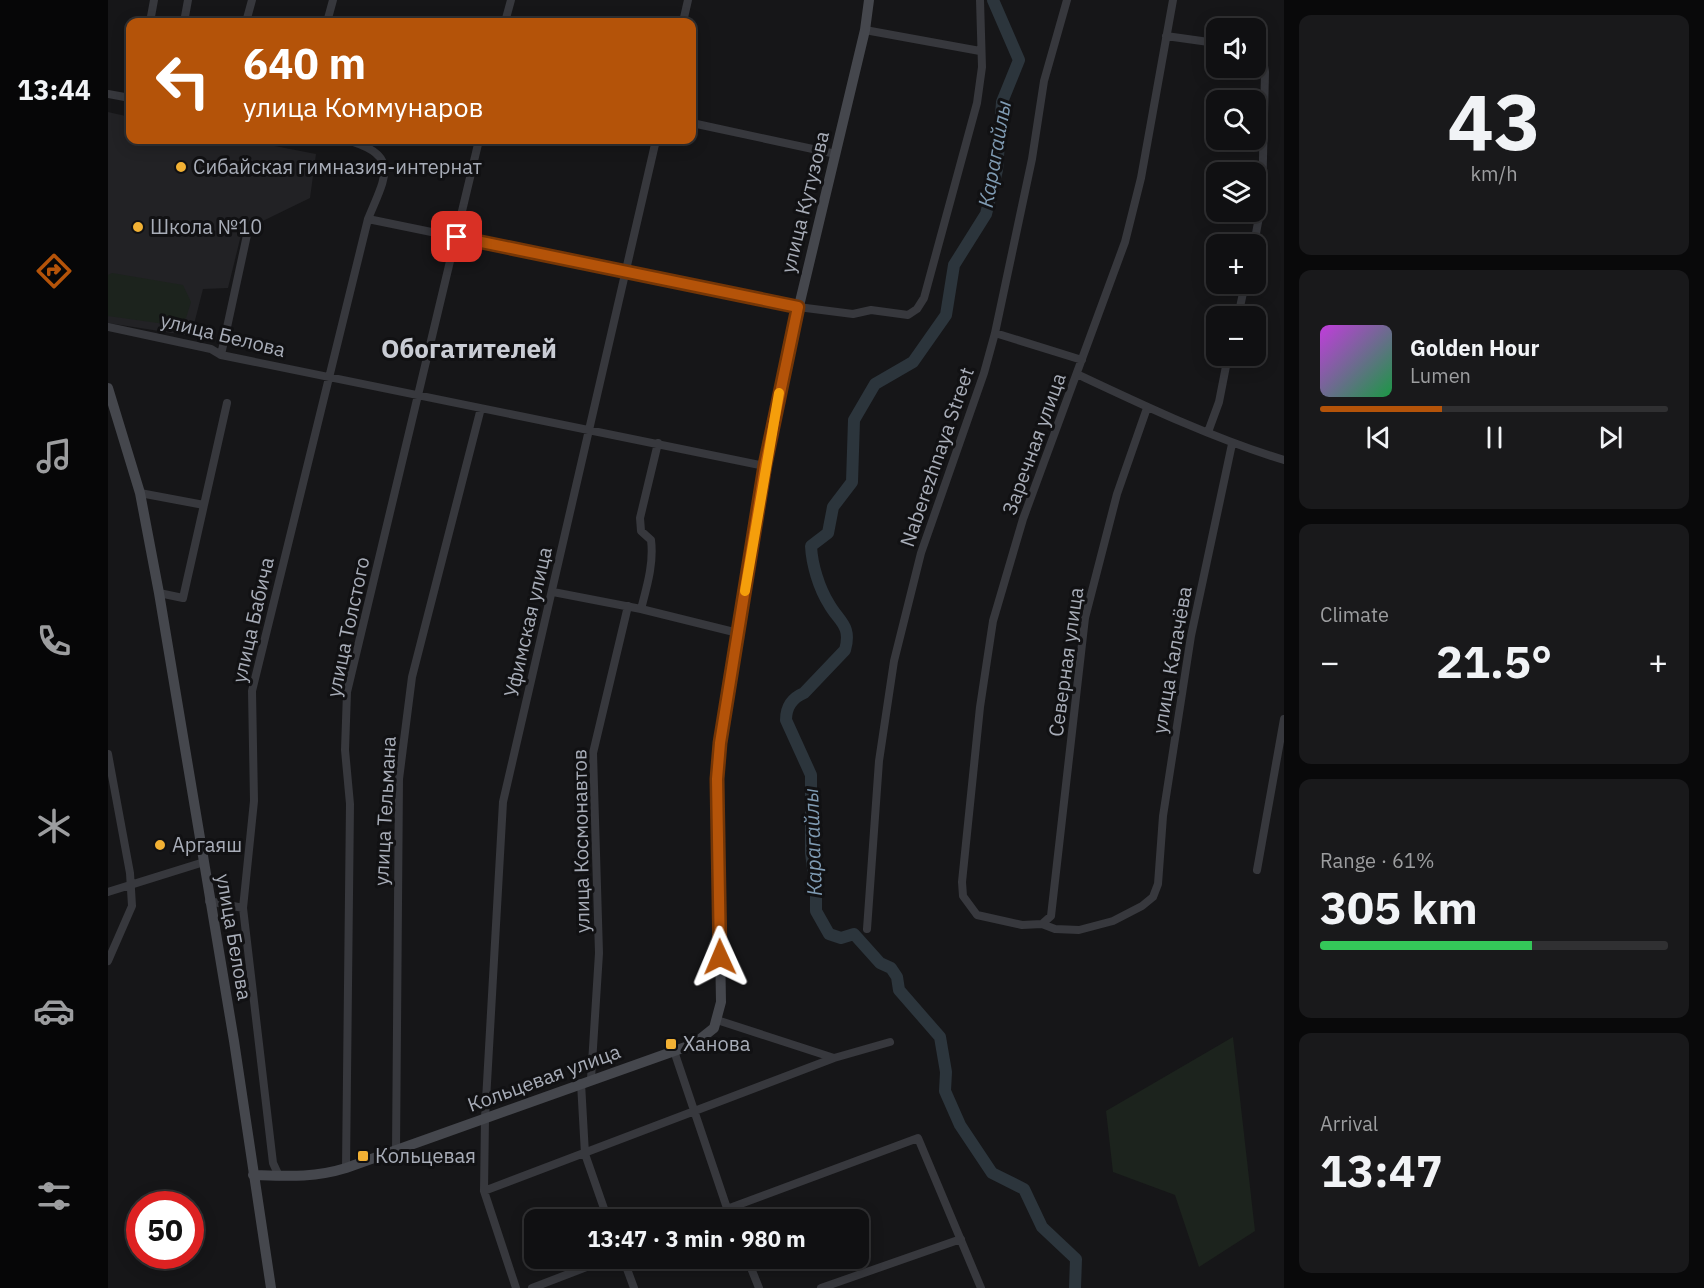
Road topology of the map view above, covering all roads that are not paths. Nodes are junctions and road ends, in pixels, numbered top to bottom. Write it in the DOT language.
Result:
graph roads {
  1 [pos="154,0"];
  2 [pos="188,0"];
  3 [pos="252,0"];
  4 [pos="333,0"];
  5 [pos="511,0"];
  6 [pos="688,0"];
  7 [pos="870,0"];
  8 [pos="980,0"];
  9 [pos="1067,0"];
  10 [pos="1173,0"];
  11 [pos="151,18"];
  12 [pos="185,18"];
  13 [pos="247,18"];
  14 [pos="328,18"];
  15 [pos="507,18"];
  16 [pos="684,18"];
  17 [pos="865,30"];
  18 [pos="1166,36"];
  19 [pos="1206,42"];
  20 [pos="980,51"];
  21 [pos="1265,78"];
  22 [pos="108,94"];
  23 [pos="126,97"];
  24 [pos="696,124"];
  25 [pos="362,144"];
  26 [pos="478,144"];
  27 [pos="655,144"];
  28 [pos="836,154"];
  29 [pos="368,219"];
  30 [pos="1256,234"];
  31 [pos="247,235"];
  32 [pos="457,237"];
  33 [pos="623,272"];
  34 [pos="798,307"];
  35 [pos="108,327"];
  36 [pos="995,333"];
  37 [pos="221,355"];
  38 [pos="1083,360"];
  39 [pos="1226,366"];
  40 [pos="1077,375"];
  41 [pos="329,377"];
  42 [pos="108,388"];
  43 [pos="418,394"];
  44 [pos="227,403"];
  45 [pos="481,408"];
  46 [pos="1147,408"];
  47 [pos="590,429"];
  48 [pos="1208,432"];
  49 [pos="658,443"];
  50 [pos="1232,444"];
  51 [pos="1284,460"];
  52 [pos="765,465"];
  53 [pos="140,493"];
  54 [pos="204,505"];
  55 [pos="553,592"];
  56 [pos="159,593"];
  57 [pos="628,606"];
  58 [pos="641,609"];
  59 [pos="738,633"];
  60 [pos="1284,718"];
  61 [pos="108,754"];
  62 [pos="204,862"];
  63 [pos="1257,870"];
  64 [pos="131,886"];
  65 [pos="108,892"];
  66 [pos="210,901"];
  67 [pos="243,908"];
  68 [pos="1042,924"];
  69 [pos="867,930"];
  70 [pos="108,961"];
  71 [pos="717,1020"];
  72 [pos="890,1042"];
  73 [pos="674,1051"];
  74 [pos="834,1058"];
  75 [pos="586,1081"];
  76 [pos="694,1113"];
  77 [pos="484,1118"];
  78 [pos="396,1152"];
  79 [pos="585,1154"];
  80 [pos="346,1168"];
  81 [pos="253,1175"];
  82 [pos="279,1176"];
  83 [pos="484,1191"];
  84 [pos="604,1209"];
  85 [pos="727,1209"];
  86 [pos="961,1239"];
  87 [pos="581,1269"];
  88 [pos="626,1269"];
  89 [pos="751,1269"];
  90 [pos="272,1288"];
  91 [pos="516,1288"];
  92 [pos="532,1288"];
  93 [pos="634,1288"];
  94 [pos="759,1288"];
  95 [pos="821,1288"];
  96 [pos="981,1288"];
  1 -- 11 [label="street"];
  2 -- 12 [label="street"];
  3 -- 13 [label="street"];
  4 -- 14 [label="street"];
  5 -- 15 [label="street"];
  6 -- 16 [label="street"];
  7 -- 17 [label="main road, улица Кутузова"];
  8 -- 20 [label="street"];
  9 -- 36 [label="street, Naberezhnaya Street"];
  10 -- 18 [label="street, Заречная улица"];
  17 -- 20 [label="street"];
  17 -- 28 [label="main road, улица Кутузова"];
  18 -- 19 [label="street"];
  18 -- 38 [label="street, Заречная улица"];
  20 -- 34 [label="street"];
  21 -- 30 [label="street"];
  22 -- 23 [label="street"];
  24 -- 28 [label="street"];
  25 -- 29 [label="street, улица Бабича"];
  26 -- 32 [label="street, улица Толстого"];
  27 -- 33 [label="street, Уфимская улица"];
  28 -- 34 [label="main road, улица Кутузова"];
  29 -- 32 [label="street"];
  29 -- 41 [label="street, улица Бабича"];
  31 -- 37 [label="street"];
  32 -- 33 [label="street"];
  32 -- 43 [label="street, улица Толстого"];
  33 -- 34 [label="street"];
  33 -- 47 [label="street, Уфимская улица"];
  34 -- 52 [label="main road, улица Кутузова"];
  35 -- 37 [label="street, улица Белова"];
  36 -- 38 [label="street"];
  36 -- 69 [label="street, Naberezhnaya Street"];
  37 -- 41 [label="street, улица Белова"];
  38 -- 40 [label="street, Заречная улица"];
  39 -- 48 [label="street"];
  40 -- 46 [label="street"];
  40 -- 68 [label="street, Заречная улица"];
  41 -- 43 [label="street"];
  41 -- 67 [label="street, улица Бабича"];
  42 -- 53 [label="main road, улица Белова"];
  43 -- 45 [label="street"];
  43 -- 80 [label="street, улица Толстого"];
  44 -- 54 [label="street"];
  45 -- 47 [label="street"];
  45 -- 78 [label="street, улица Тельмана"];
  46 -- 48 [label="street"];
  46 -- 68 [label="street, Северная улица"];
  47 -- 49 [label="street"];
  47 -- 55 [label="street, Уфимская улица"];
  48 -- 50 [label="street"];
  49 -- 52 [label="street"];
  49 -- 58 [label="street"];
  50 -- 51 [label="street"];
  50 -- 68 [label="street, улица Калачёва"];
  52 -- 59 [label="main road, улица Кутузова"];
  53 -- 54 [label="street"];
  53 -- 56 [label="main road, улица Белова"];
  54 -- 56 [label="street"];
  55 -- 57 [label="street"];
  55 -- 77 [label="street, Уфимская улица"];
  56 -- 62 [label="main road, улица Белова"];
  57 -- 58 [label="street"];
  57 -- 75 [label="street, улица Космонавтов"];
  58 -- 59 [label="street"];
  59 -- 71 [label="main road, улица Кутузова"];
  60 -- 63 [label="street"];
  61 -- 64 [label="street"];
  62 -- 64 [label="street"];
  62 -- 66 [label="main road, улица Белова"];
  64 -- 65 [label="street"];
  64 -- 70 [label="street"];
  66 -- 67 [label="street"];
  66 -- 81 [label="main road, улица Белова"];
  67 -- 82 [label="street, улица Бабича"];
  71 -- 73 [label="main road, Кольцевая улица"];
  71 -- 74 [label="street"];
  72 -- 74 [label="street"];
  73 -- 75 [label="main road, Кольцевая улица"];
  73 -- 76 [label="street"];
  74 -- 76 [label="street"];
  75 -- 77 [label="main road, Кольцевая улица"];
  75 -- 79 [label="street, улица Космонавтов"];
  76 -- 79 [label="street"];
  76 -- 85 [label="street"];
  77 -- 78 [label="main road, Кольцевая улица"];
  77 -- 83 [label="street, Уфимская улица"];
  78 -- 80 [label="main road, Кольцевая улица"];
  79 -- 83 [label="street"];
  79 -- 84 [label="street, улица Космонавтов"];
  80 -- 82 [label="main road, Кольцевая улица"];
  81 -- 82 [label="main road, Кольцевая улица"];
  81 -- 90 [label="main road, улица Белова"];
  83 -- 91 [label="street, Уфимская улица"];
  85 -- 86 [label="street"];
  86 -- 95 [label="street"];
  86 -- 96 [label="street"];
  87 -- 92 [label="street"];
  88 -- 93 [label="street"];
  89 -- 94 [label="street"];
}
